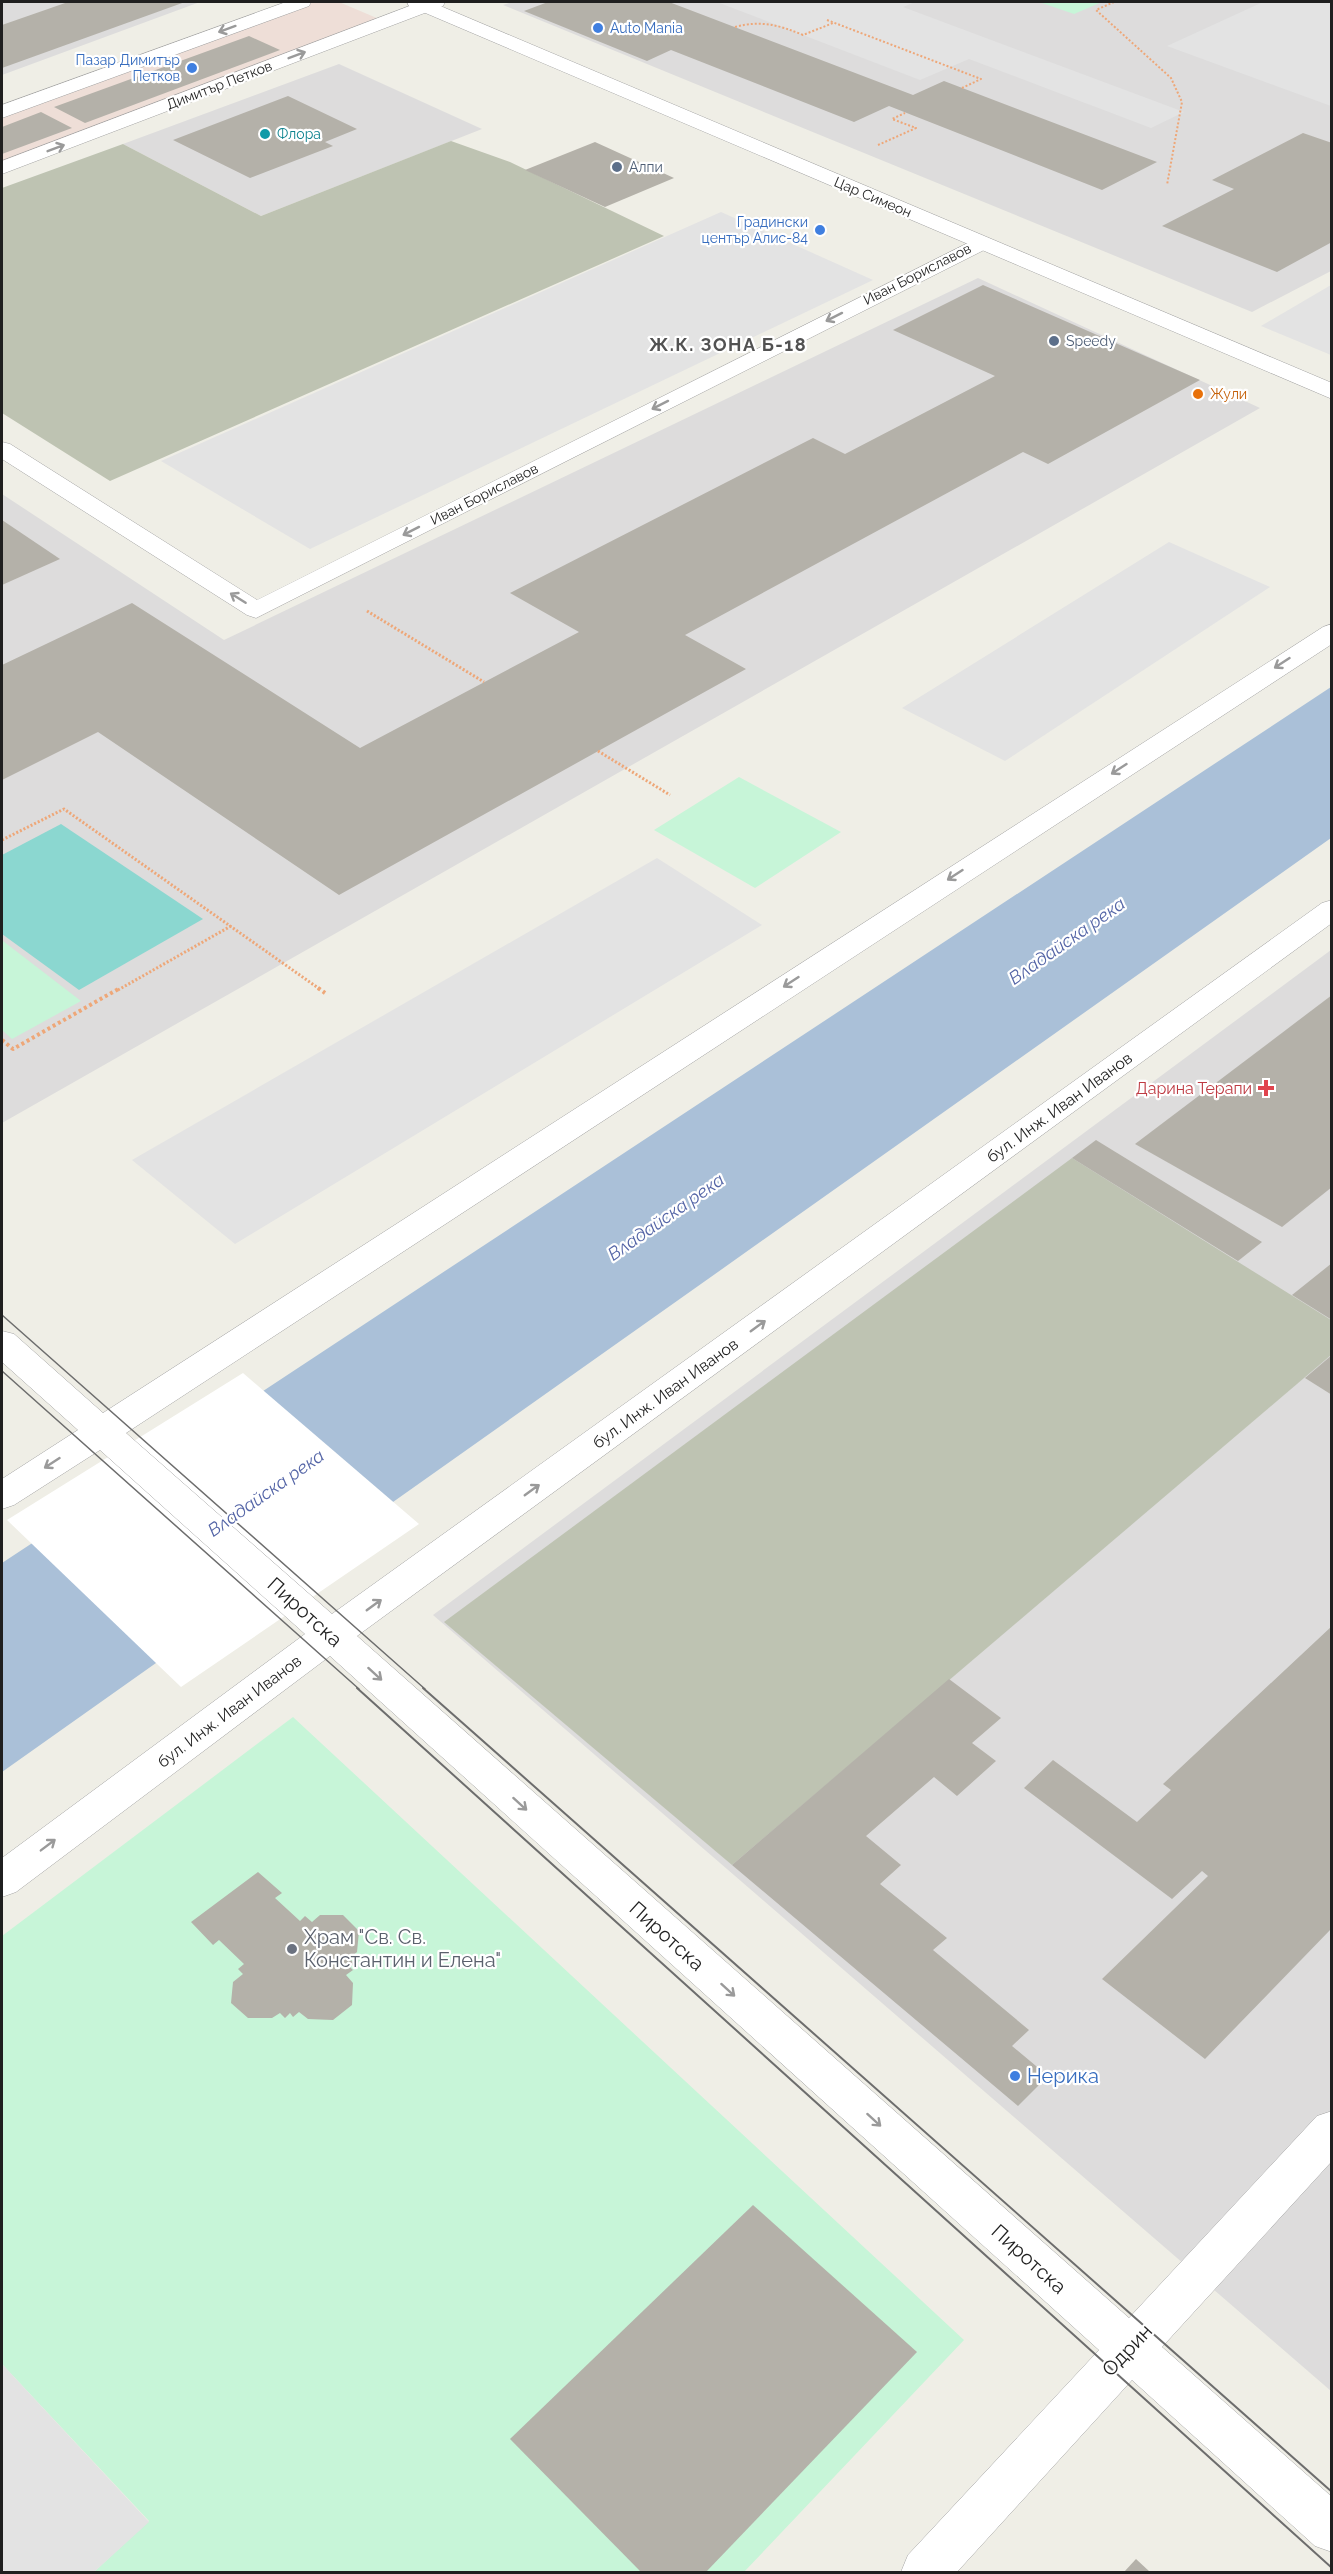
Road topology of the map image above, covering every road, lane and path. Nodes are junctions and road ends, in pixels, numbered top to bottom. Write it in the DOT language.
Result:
graph roads {
  1 [pos="302,2"];
  2 [pos="1114,2"];
  3 [pos="425,3"];
  4 [pos="827,20"];
  5 [pos="834,23"];
  6 [pos="735,27"];
  7 [pos="962,88"];
  8 [pos="2,112"];
  9 [pos="906,113"];
  10 [pos="878,145"];
  11 [pos="2,168"];
  12 [pos="1167,185"];
  13 [pos="980,243"];
  14 [pos="1332,392"];
  15 [pos="2,449"];
  16 [pos="315,579"];
  17 [pos="1332,632"];
  18 [pos="484,682"];
  19 [pos="598,751"];
  20 [pos="670,795"];
  21 [pos="2,840"];
  22 [pos="1332,909"];
  23 [pos="231,926"];
  24 [pos="325,993"];
  25 [pos="2,1040"];
  26 [pos="2,1343"];
  27 [pos="112,1440"];
  28 [pos="2,1496"];
  29 [pos="332,1635"];
  30 [pos="2,1880"];
  31 [pos="1332,2130"];
  32 [pos="1129,2348"];
  33 [pos="1332,2529"];
  34 [pos="925,2572"];
  1 -- 8 [label="street, one-way"];
  2 -- 12 [label="path"];
  11 -- 3 [label="street, Димитър Петков, one-way"];
  3 -- 13 [label="street, Цар Симеон"];
  4 -- 5 [label="path"];
  5 -- 6 [label="path"];
  5 -- 7 [label="path"];
  9 -- 10 [label="path"];
  13 -- 14 [label="street, Цар Симеон"];
  13 -- 16 [label="street, Иван Бориславов, one-way"];
  16 -- 15 [label="street, Иван Бориславов, one-way"];
  16 -- 18 [label="path"];
  17 -- 27 [label="street, one-way"];
  19 -- 20 [label="path"];
  21 -- 23 [label="path"];
  29 -- 22 [label="street, бул. Инж. Иван Иванов, one-way"];
  23 -- 24 [label="path"];
  23 -- 25 [label="path"];
  26 -- 27 [label="street, Пиротска"];
  27 -- 28 [label="street, one-way"];
  27 -- 29 [label="street, Пиротска"];
  30 -- 29 [label="street, бул. Инж. Иван Иванов, one-way"];
  29 -- 32 [label="street, Пиротска, one-way"];
  31 -- 32 [label="street, Одрин"];
  32 -- 33 [label="street, Пиротска"];
  32 -- 34 [label="street, Одрин"];
}
